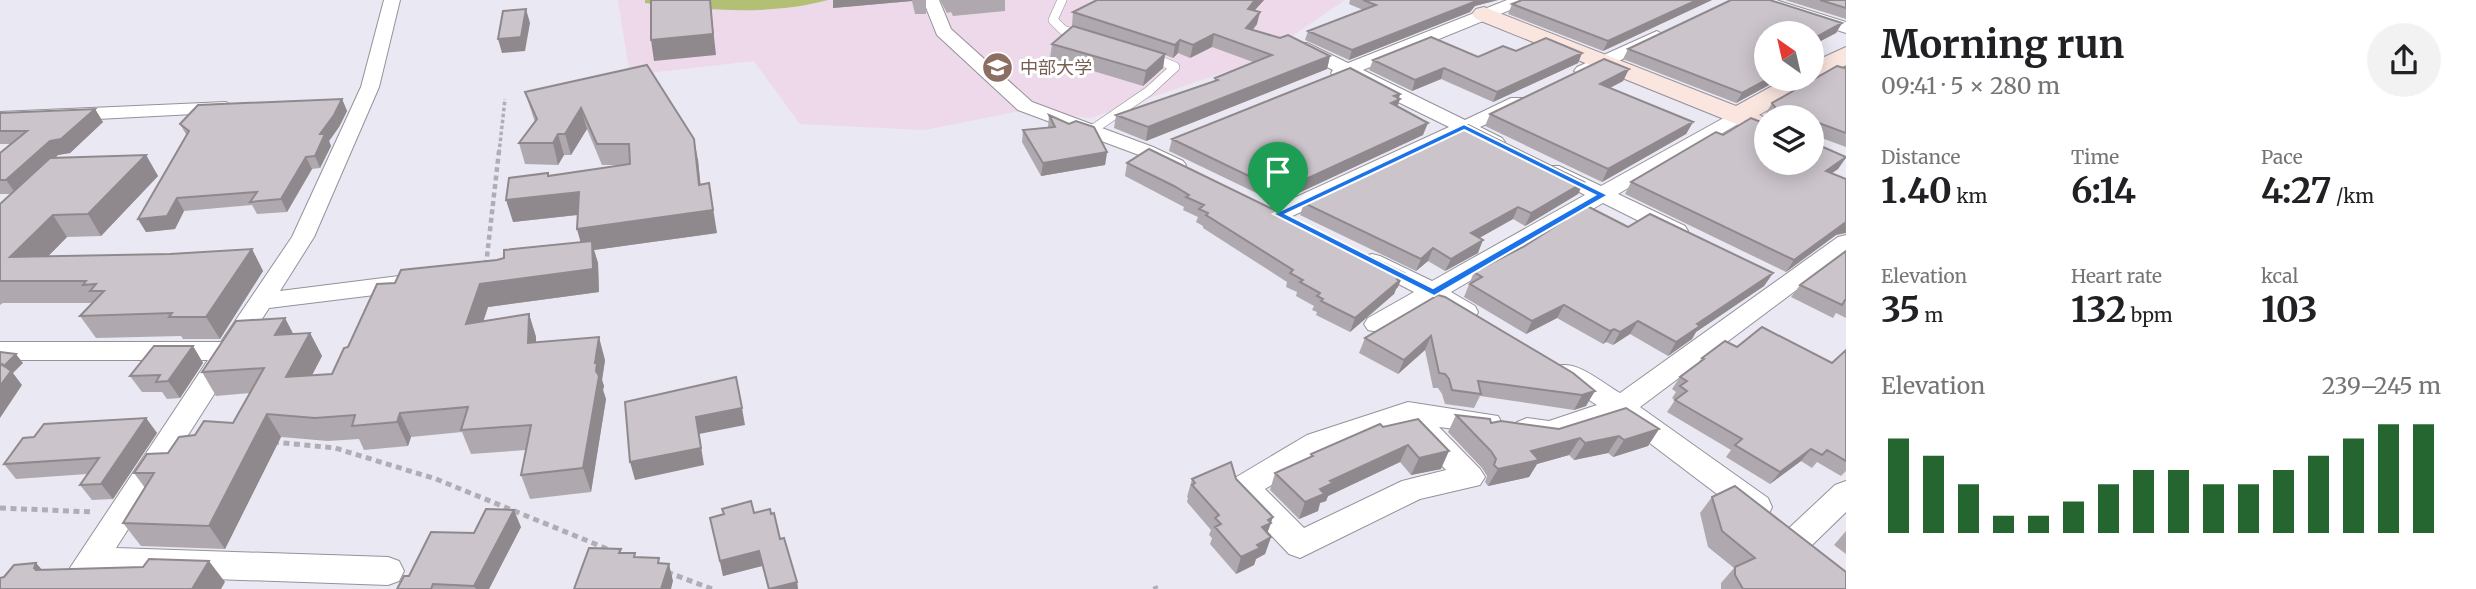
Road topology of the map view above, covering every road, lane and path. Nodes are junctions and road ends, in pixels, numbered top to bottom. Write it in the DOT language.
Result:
graph roads {
  1 [pos="392,0"];
  2 [pos="931,0"];
  3 [pos="1062,0"];
  4 [pos="1521,0"];
  5 [pos="1760,0"];
  6 [pos="1475,7"];
  7 [pos="1672,28"];
  8 [pos="1846,28"];
  9 [pos="1087,38"];
  10 [pos="1294,43"];
  11 [pos="1137,53"];
  12 [pos="1846,55"];
  13 [pos="1602,62"];
  14 [pos="1824,67"];
  15 [pos="1348,70"];
  16 [pos="1322,80"];
  17 [pos="1564,80"];
  18 [pos="1783,91"];
  19 [pos="1539,92"];
  20 [pos="505,99"];
  21 [pos="363,102"];
  22 [pos="336,103"];
  23 [pos="252,107"];
  24 [pos="1738,116"];
  25 [pos="0,118"];
  26 [pos="1754,123"];
  27 [pos="1464,127"];
  28 [pos="1092,130"];
  29 [pos="1171,141"];
  30 [pos="1510,149"];
  31 [pos="1146,151"];
  32 [pos="1534,161"];
  33 [pos="1194,174"];
  34 [pos="1603,195"];
  35 [pos="1254,203"];
  36 [pos="1278,214"];
  37 [pos="1302,226"];
  38 [pos="1701,243"];
  39 [pos="1846,243"];
  40 [pos="1350,250"];
  41 [pos="486,273"];
  42 [pos="1762,273"];
  43 [pos="433,279"];
  44 [pos="1787,285"];
  45 [pos="1434,292"];
  46 [pos="262,300"];
  47 [pos="1377,324"];
  48 [pos="1492,328"];
  49 [pos="0,351"];
  50 [pos="229,351"];
  51 [pos="1539,357"];
  52 [pos="1621,407"];
  53 [pos="1408,412"];
  54 [pos="269,442"];
  55 [pos="1846,493"];
  56 [pos="0,509"];
  57 [pos="122,513"];
  58 [pos="597,545"];
  59 [pos="622,554"];
  60 [pos="592,556"];
  61 [pos="91,561"];
  62 [pos="661,569"];
  63 [pos="388,571"];
  64 [pos="72,589"];
  65 [pos="712,589"];
  1 -- 21 [label="street"];
  2 -- 28 [label="street"];
  3 -- 9 [label="lane"];
  4 -- 6 [label="street"];
  5 -- 8 [label="street"];
  6 -- 13 [label="street"];
  6 -- 15 [label="street"];
  7 -- 13 [label="street"];
  10 -- 15 [label="street"];
  11 -- 28 [label="lane"];
  12 -- 14 [label="street"];
  13 -- 17 [label="street"];
  13 -- 24 [label="street"];
  15 -- 16 [label="street"];
  15 -- 27 [label="street"];
  18 -- 24 [label="street"];
  19 -- 27 [label="street"];
  20 -- 41 [label="path"];
  21 -- 22 [label="street"];
  21 -- 46 [label="street"];
  23 -- 25 [label="street"];
  24 -- 26 [label="street"];
  24 -- 34 [label="street"];
  27 -- 30 [label="street"];
  27 -- 36 [label="street"];
  28 -- 31 [label="street"];
  29 -- 31 [label="street"];
  31 -- 33 [label="street"];
  32 -- 34 [label="street"];
  34 -- 38 [label="street"];
  34 -- 45 [label="street"];
  35 -- 36 [label="street"];
  36 -- 37 [label="street"];
  39 -- 44 [label="street"];
  40 -- 45 [label="street"];
  42 -- 44 [label="street"];
  43 -- 46 [label="street"];
  44 -- 52 [label="street"];
  45 -- 47 [label="street"];
  45 -- 48 [label="street"];
  46 -- 50 [label="street"];
  49 -- 50 [label="street"];
  50 -- 57 [label="street"];
  51 -- 52 [label="street"];
  52 -- 53 [label="street"];
  52 -- 55 [label="street"];
  53 -- 53 [label="street"];
  54 -- 58 [label="path"];
  56 -- 57 [label="path"];
  57 -- 61 [label="street"];
  58 -- 59 [label="path"];
  58 -- 60 [label="path"];
  61 -- 63 [label="street"];
  61 -- 64 [label="street"];
  62 -- 65 [label="path"];
}
